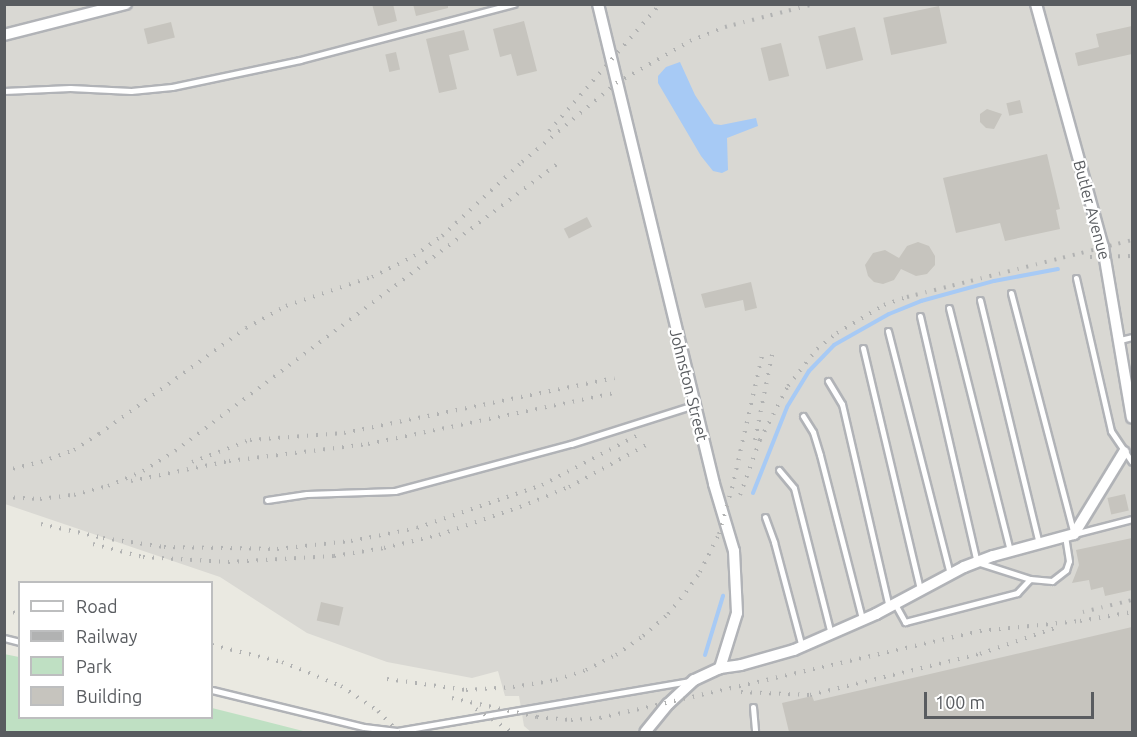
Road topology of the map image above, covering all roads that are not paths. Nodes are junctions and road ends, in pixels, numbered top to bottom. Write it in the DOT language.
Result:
graph roads {
  1 [pos="126,4"];
  2 [pos="514,4"];
  3 [pos="598,4"];
  4 [pos="1036,4"];
  5 [pos="4,35"];
  6 [pos="4,91"];
  7 [pos="1076,278"];
  8 [pos="1011,293"];
  9 [pos="980,300"];
  10 [pos="949,308"];
  11 [pos="920,316"];
  12 [pos="888,331"];
  13 [pos="1132,337"];
  14 [pos="1118,340"];
  15 [pos="862,348"];
  16 [pos="1128,369"];
  17 [pos="828,381"];
  18 [pos="1131,404"];
  19 [pos="694,405"];
  20 [pos="803,416"];
  21 [pos="1132,418"];
  22 [pos="1124,452"];
  23 [pos="1132,462"];
  24 [pos="779,470"];
  25 [pos="267,500"];
  26 [pos="765,517"];
  27 [pos="1132,519"];
  28 [pos="1069,535"];
  29 [pos="1039,543"];
  30 [pos="1010,551"];
  31 [pos="977,562"];
  32 [pos="950,574"];
  33 [pos="1030,579"];
  34 [pos="920,590"];
  35 [pos="892,605"];
  36 [pos="862,621"];
  37 [pos="831,635"];
  38 [pos="802,647"];
  39 [pos="720,668"];
  40 [pos="694,680"];
  41 [pos="213,690"];
  42 [pos="753,707"];
  43 [pos="645,732"];
  44 [pos="755,732"];
  1 -- 5 [label="street"];
  2 -- 6 [label="lane"];
  3 -- 19 [label="street, Johnston Street"];
  4 -- 14 [label="street, Butler Avenue"];
  7 -- 22 [label="lane"];
  8 -- 28 [label="lane"];
  9 -- 29 [label="lane"];
  10 -- 30 [label="lane"];
  11 -- 31 [label="lane"];
  12 -- 32 [label="lane"];
  13 -- 14 [label="lane"];
  14 -- 16 [label="street, Butler Avenue"];
  15 -- 34 [label="lane"];
  16 -- 18 [label="street, Butler Avenue"];
  17 -- 35 [label="lane"];
  18 -- 21 [label="street, Butler Avenue"];
  19 -- 25 [label="lane"];
  19 -- 39 [label="street, Johnston Street"];
  20 -- 36 [label="lane"];
  22 -- 23 [label="lane"];
  22 -- 28 [label="street"];
  24 -- 37 [label="lane"];
  26 -- 38 [label="lane"];
  27 -- 28 [label="lane"];
  28 -- 29 [label="street"];
  28 -- 33 [label="lane"];
  29 -- 30 [label="street"];
  30 -- 31 [label="street"];
  31 -- 32 [label="street"];
  31 -- 33 [label="lane"];
  32 -- 34 [label="street"];
  33 -- 35 [label="lane"];
  34 -- 35 [label="street"];
  35 -- 36 [label="street"];
  36 -- 37 [label="street"];
  37 -- 38 [label="street"];
  38 -- 39 [label="street"];
  39 -- 40 [label="street"];
  40 -- 41 [label="lane"];
  40 -- 43 [label="street"];
  42 -- 44 [label="lane"];
}
